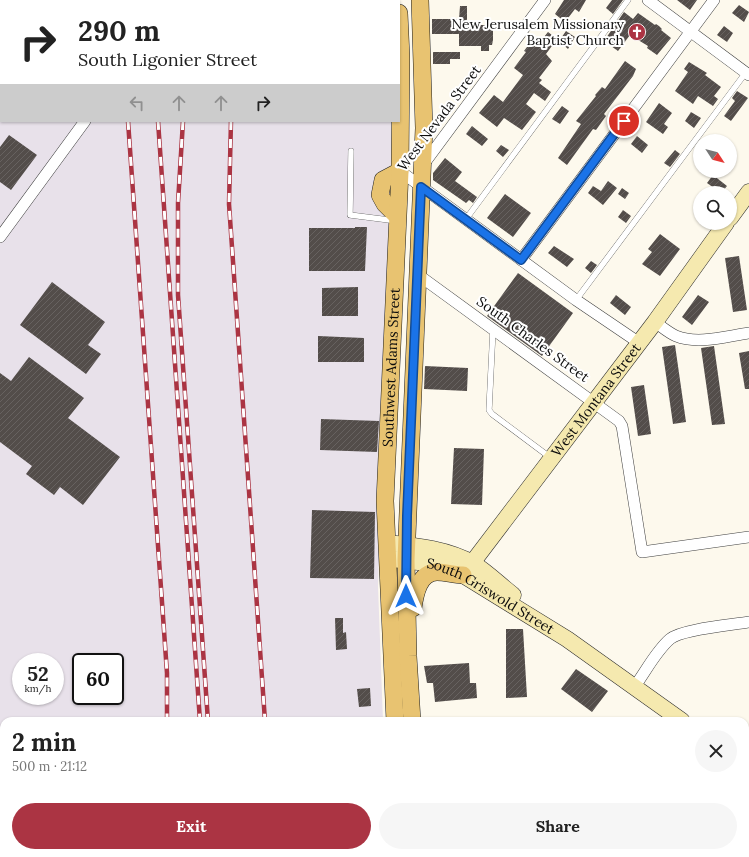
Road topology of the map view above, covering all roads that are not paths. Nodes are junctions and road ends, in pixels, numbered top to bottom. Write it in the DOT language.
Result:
graph roads {
  1 [pos="420,0"];
  2 [pos="545,0"];
  3 [pos="628,0"];
  4 [pos="648,0"];
  5 [pos="714,0"];
  6 [pos="690,32"];
  7 [pos="400,35"];
  8 [pos="748,72"];
  9 [pos="84,122"];
  10 [pos="424,128"];
  11 [pos="445,136"];
  12 [pos="351,151"];
  13 [pos="413,176"];
  14 [pos="749,192"];
  15 [pos="737,208"];
  16 [pos="397,218"];
  17 [pos="466,219"];
  18 [pos="721,230"];
  19 [pos="0,237"];
  20 [pos="521,260"];
  21 [pos="417,274"];
  22 [pos="576,300"];
  23 [pos="655,322"];
  24 [pos="493,329"];
  25 [pos="749,333"];
  26 [pos="638,342"];
  27 [pos="593,402"];
  28 [pos="551,458"];
  29 [pos="749,537"];
  30 [pos="388,551"];
  31 [pos="406,553"];
  32 [pos="468,569"];
  33 [pos="749,622"];
  34 [pos="408,656"];
  35 [pos="635,686"];
  36 [pos="395,717"];
  37 [pos="412,717"];
  38 [pos="677,717"];
  1 -- 10 [label="main road, Southwest Adams Street"];
  2 -- 11 [label="street, West Nevada Street"];
  3 -- 17 [label="lane"];
  4 -- 6 [label="street"];
  5 -- 6 [label="street"];
  6 -- 8 [label="street"];
  6 -- 20 [label="street"];
  7 -- 13 [label="main road, Southwest Adams Street"];
  8 -- 22 [label="lane"];
  9 -- 19 [label="street"];
  10 -- 11 [label="street"];
  10 -- 13 [label="main road, Southwest Adams Street"];
  11 -- 13 [label="street, West Nevada Street"];
  12 -- 16 [label="lane"];
  13 -- 16 [label="main road, Southwest Adams Street"];
  13 -- 16 [label="main road"];
  13 -- 17 [label="street"];
  13 -- 21 [label="main road, Southwest Adams Street"];
  14 -- 15 [label="street"];
  16 -- 30 [label="main road, Southwest Adams Street"];
  17 -- 20 [label="street"];
  18 -- 23 [label="street, West Montana Street"];
  20 -- 22 [label="street"];
  21 -- 24 [label="street, South Charles Street"];
  21 -- 31 [label="main road, Southwest Adams Street"];
  22 -- 26 [label="street"];
  23 -- 25 [label="street"];
  23 -- 26 [label="street, West Montana Street"];
  24 -- 27 [label="street, South Charles Street"];
  24 -- 28 [label="lane"];
  26 -- 27 [label="street, West Montana Street"];
  27 -- 28 [label="street, West Montana Street"];
  27 -- 29 [label="street, South Charles Street"];
  28 -- 32 [label="street, West Montana Street"];
  30 -- 31 [label="street, South Griswold Street"];
  30 -- 36 [label="main road, Southwest Adams Street"];
  31 -- 32 [label="street, South Griswold Street"];
  31 -- 34 [label="main road, Southwest Adams Street"];
  32 -- 34 [label="main road"];
  32 -- 35 [label="street, South Griswold Street"];
  33 -- 35 [label="street"];
  34 -- 37 [label="main road, Southwest Adams Street"];
  35 -- 38 [label="street, South Griswold Street"];
}
